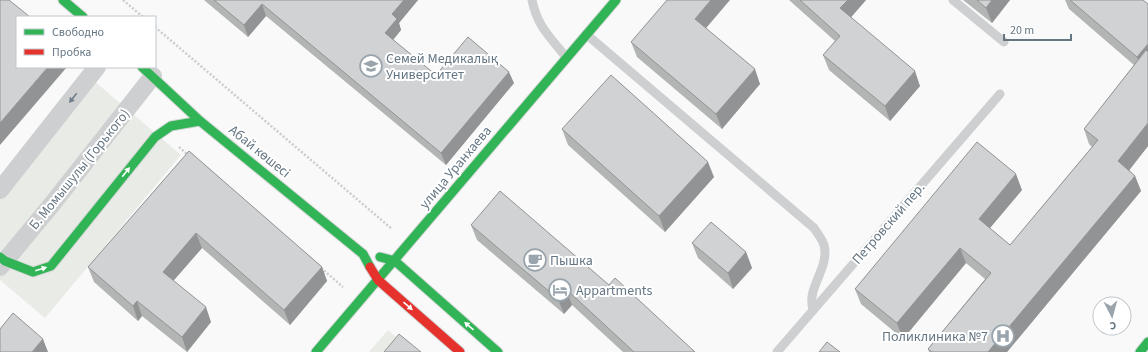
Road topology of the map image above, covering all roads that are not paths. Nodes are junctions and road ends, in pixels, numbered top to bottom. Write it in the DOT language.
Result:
graph roads {
  1 [pos="63,0"];
  2 [pos="532,0"];
  3 [pos="616,0"];
  4 [pos="953,0"];
  5 [pos="81,16"];
  6 [pos="586,34"];
  7 [pos="1004,42"];
  8 [pos="566,57"];
  9 [pos="96,68"];
  10 [pos="148,71"];
  11 [pos="1000,94"];
  12 [pos="200,121"];
  13 [pos="0,190"];
  14 [pos="363,254"];
  15 [pos="2,261"];
  16 [pos="394,261"];
  17 [pos="378,280"];
  18 [pos="813,309"];
  19 [pos="1148,342"];
  20 [pos="316,352"];
  21 [pos="460,352"];
  22 [pos="498,352"];
  23 [pos="777,352"];
  24 [pos="1140,352"];
  1 -- 5 [label="street"];
  2 -- 8 [label="lane"];
  3 -- 6 [label="street, улица Уранхаева"];
  4 -- 7 [label="lane"];
  6 -- 8 [label="street, улица Уранхаева"];
  6 -- 18 [label="lane"];
  8 -- 16 [label="street, улица Уранхаева"];
  9 -- 13 [label="street, one-way"];
  10 -- 12 [label="street, Абай көшесі"];
  10 -- 15 [label="street, Б. Момышулы (Горького)"];
  11 -- 18 [label="lane, Петровский пер."];
  12 -- 14 [label="street, Абай көшесі"];
  15 -- 12 [label="street, one-way"];
  14 -- 16 [label="street"];
  14 -- 17 [label="street"];
  16 -- 17 [label="street, улица Уранхаева"];
  22 -- 16 [label="street, one-way"];
  17 -- 20 [label="street, улица Уранхаева"];
  17 -- 21 [label="street, one-way"];
  18 -- 23 [label="lane, Петровский пер."];
  19 -- 24 [label="street"];
}
